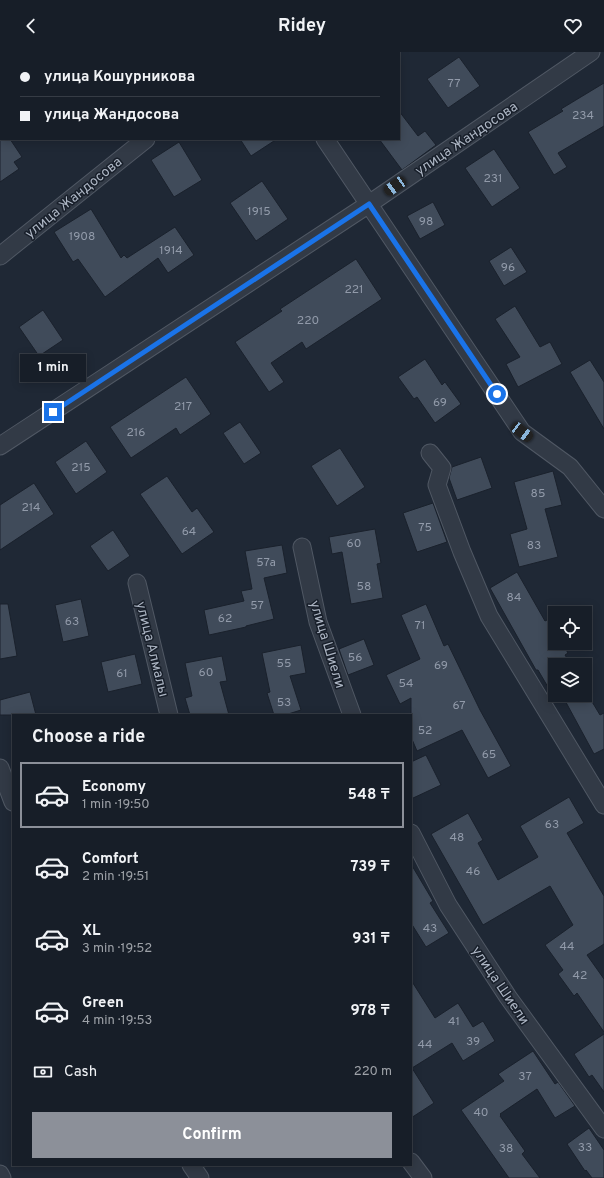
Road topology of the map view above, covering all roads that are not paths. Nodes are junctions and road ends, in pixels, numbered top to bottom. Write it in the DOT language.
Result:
graph roads {
  1 [pos="591,52"];
  2 [pos="145,140"];
  3 [pos="326,140"];
  4 [pos="369,204"];
  5 [pos="0,256"];
  6 [pos="0,446"];
  7 [pos="430,453"];
  8 [pos="604,509"];
  9 [pos="302,547"];
  10 [pos="137,583"];
  11 [pos="169,714"];
  12 [pos="352,714"];
  13 [pos="0,768"];
  14 [pos="12,799"];
  15 [pos="604,805"];
  16 [pos="412,835"];
  17 [pos="604,1129"];
  18 [pos="412,1163"];
  19 [pos="192,1166"];
  20 [pos="0,1174"];
  21 [pos="2,1178"];
  22 [pos="200,1178"];
  23 [pos="423,1178"];
  1 -- 4 [label="street, улица Жандосова"];
  2 -- 5 [label="street, улица Жандосова"];
  3 -- 4 [label="street"];
  4 -- 6 [label="street, улица Жандосова"];
  4 -- 8 [label="street"];
  7 -- 15 [label="street"];
  9 -- 12 [label="street, улица Шиели"];
  10 -- 11 [label="street, улица Алмалы"];
  13 -- 14 [label="street"];
  16 -- 17 [label="street, улица Шиели"];
  18 -- 23 [label="street"];
  19 -- 22 [label="street"];
  20 -- 21 [label="street"];
}
